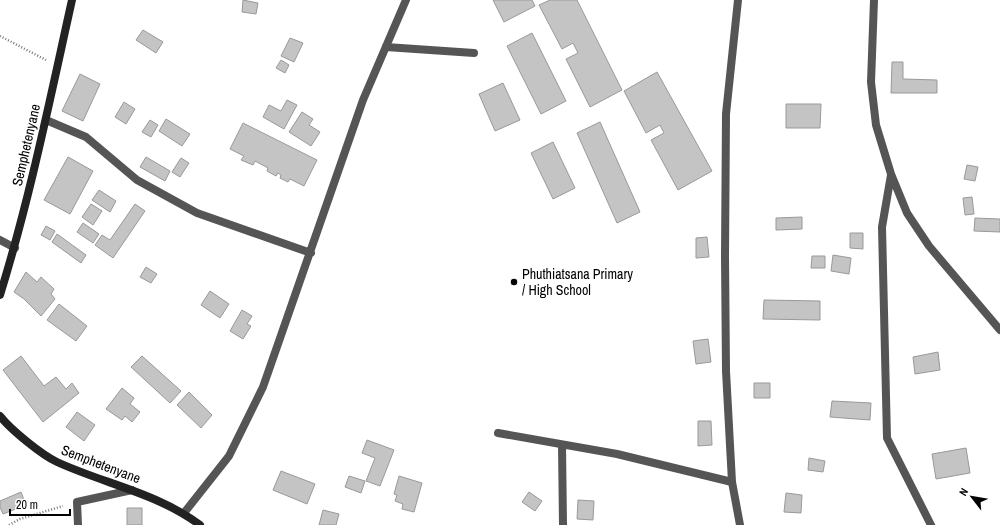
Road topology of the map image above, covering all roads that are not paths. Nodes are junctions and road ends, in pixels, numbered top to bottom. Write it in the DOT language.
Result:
graph roads {
  1 [pos="72,0"];
  2 [pos="406,0"];
  3 [pos="738,0"];
  4 [pos="874,0"];
  5 [pos="386,47"];
  6 [pos="474,53"];
  7 [pos="46,120"];
  8 [pos="892,174"];
  9 [pos="0,240"];
  10 [pos="15,248"];
  11 [pos="311,253"];
  12 [pos="0,295"];
  13 [pos="1000,330"];
  14 [pos="0,416"];
  15 [pos="498,433"];
  16 [pos="562,444"];
  17 [pos="732,482"];
  18 [pos="132,490"];
  19 [pos="184,513"];
  20 [pos="78,525"];
  21 [pos="200,525"];
  22 [pos="563,525"];
  23 [pos="740,525"];
  24 [pos="931,525"];
  1 -- 7 [label="main road, Semphetenyane"];
  2 -- 5 [label="street"];
  3 -- 17 [label="street"];
  4 -- 8 [label="street"];
  5 -- 6 [label="street"];
  5 -- 11 [label="street"];
  7 -- 10 [label="main road, Semphetenyane"];
  7 -- 11 [label="street"];
  8 -- 13 [label="street"];
  8 -- 24 [label="street"];
  9 -- 10 [label="street"];
  10 -- 12 [label="main road, Semphetenyane"];
  11 -- 19 [label="street"];
  14 -- 18 [label="main road, Semphetenyane"];
  15 -- 16 [label="street"];
  16 -- 17 [label="street"];
  16 -- 22 [label="street"];
  17 -- 23 [label="street"];
  18 -- 19 [label="main road, Semphetenyane"];
  18 -- 20 [label="street"];
  19 -- 21 [label="main road, Semphetenyane"];
}
